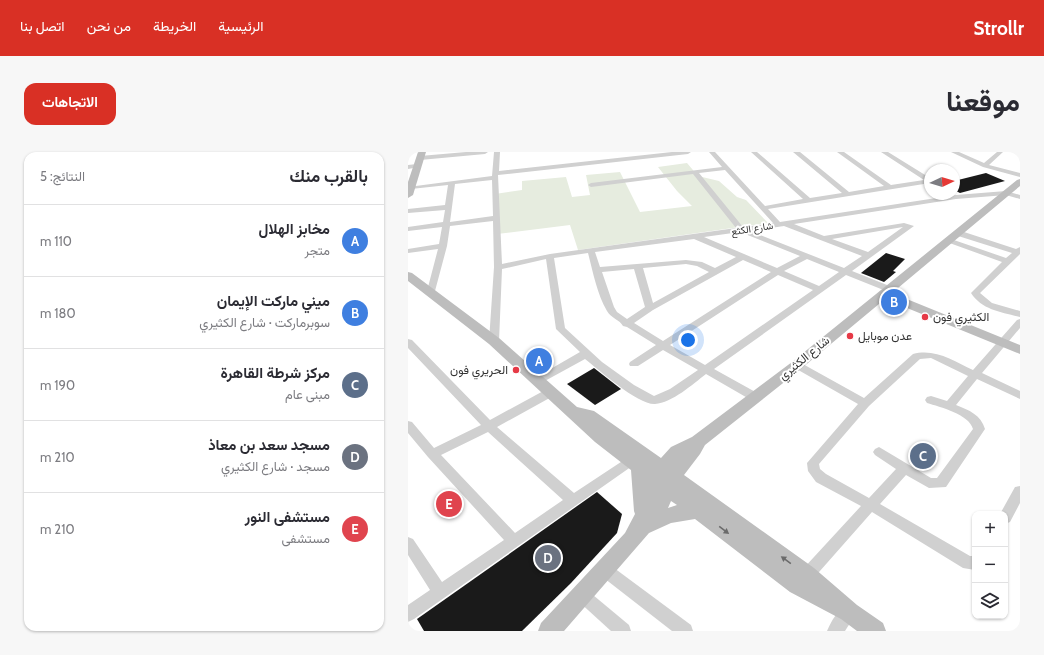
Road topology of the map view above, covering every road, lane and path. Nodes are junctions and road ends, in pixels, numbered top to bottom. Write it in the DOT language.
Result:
graph roads {
  1 [pos="485,152"];
  2 [pos="497,152"];
  3 [pos="688,152"];
  4 [pos="712,152"];
  5 [pos="754,152"];
  6 [pos="796,152"];
  7 [pos="840,152"];
  8 [pos="884,152"];
  9 [pos="954,152"];
  10 [pos="996,153"];
  11 [pos="416,160"];
  12 [pos="985,166"];
  13 [pos="726,168"];
  14 [pos="695,172"];
  15 [pos="496,175"];
  16 [pos="1020,175"];
  17 [pos="924,177"];
  18 [pos="408,178"];
  19 [pos="452,182"];
  20 [pos="924,182"];
  21 [pos="1020,182"];
  22 [pos="591,185"];
  23 [pos="890,187"];
  24 [pos="409,191"];
  25 [pos="1006,193"];
  26 [pos="847,194"];
  27 [pos="960,195"];
  28 [pos="1020,197"];
  29 [pos="808,200"];
  30 [pos="924,200"];
  31 [pos="449,207"];
  32 [pos="763,208"];
  33 [pos="408,211"];
  34 [pos="496,218"];
  35 [pos="447,224"];
  36 [pos="782,224"];
  37 [pos="408,229"];
  38 [pos="742,230"];
  39 [pos="958,233"];
  40 [pos="696,236"];
  41 [pos="823,238"];
  42 [pos="948,241"];
  43 [pos="443,246"];
  44 [pos="408,251"];
  45 [pos="591,251"];
  46 [pos="868,255"];
  47 [pos="550,256"];
  48 [pos="807,256"];
  49 [pos="1015,256"];
  50 [pos="742,258"];
  51 [pos="498,267"];
  52 [pos="638,267"];
  53 [pos="597,270"];
  54 [pos="844,271"];
  55 [pos="716,272"];
  56 [pos="777,272"];
  57 [pos="411,280"];
  58 [pos="818,289"];
  59 [pos="432,291"];
  60 [pos="886,292"];
  61 [pos="650,308"];
  62 [pos="1020,314"];
  63 [pos="1020,322"];
  64 [pos="626,324"];
  65 [pos="494,341"];
  66 [pos="408,342"];
  67 [pos="1000,342"];
  68 [pos="664,346"];
  69 [pos="1020,350"];
  70 [pos="585,354"];
  71 [pos="634,364"];
  72 [pos="797,365"];
  73 [pos="705,370"];
  74 [pos="973,375"];
  75 [pos="539,380"];
  76 [pos="551,392"];
  77 [pos="1020,395"];
  78 [pos="755,397"];
  79 [pos="931,400"];
  80 [pos="865,403"];
  81 [pos="949,406"];
  82 [pos="408,425"];
  83 [pos="490,426"];
  84 [pos="691,443"];
  85 [pos="879,452"];
  86 [pos="432,454"];
  87 [pos="636,459"];
  88 [pos="904,468"];
  89 [pos="666,478"];
  90 [pos="1020,491"];
  91 [pos="572,500"];
  92 [pos="871,505"];
  93 [pos="698,511"];
  94 [pos="1008,513"];
  95 [pos="638,529"];
  96 [pos="514,541"];
  97 [pos="408,543"];
  98 [pos="972,563"];
  99 [pos="605,570"];
  100 [pos="807,575"];
  101 [pos="440,591"];
  102 [pos="582,595"];
  103 [pos="848,612"];
  104 [pos="408,614"];
  105 [pos="558,628"];
  106 [pos="624,631"];
  107 [pos="685,631"];
  108 [pos="835,631"];
  109 [pos="875,631"];
  1 -- 11 [label="street"];
  2 -- 15 [label="street"];
  3 -- 15 [label="street"];
  4 -- 13 [label="street"];
  5 -- 29 [label="street"];
  6 -- 26 [label="street"];
  7 -- 23 [label="street"];
  8 -- 17 [label="street"];
  9 -- 12 [label="street"];
  10 -- 12 [label="street"];
  11 -- 18 [label="street"];
  11 -- 24 [label="street"];
  12 -- 16 [label="street"];
  13 -- 14 [label="street"];
  13 -- 32 [label="street"];
  14 -- 22 [label="street"];
  14 -- 38 [label="street"];
  15 -- 19 [label="street"];
  15 -- 34 [label="street"];
  19 -- 24 [label="street"];
  19 -- 31 [label="street"];
  20 -- 23 [label="street"];
  21 -- 25 [label="street, شارع الكثيري"];
  23 -- 26 [label="street"];
  25 -- 27 [label="street, شارع الكثع"];
  25 -- 28 [label="street"];
  25 -- 39 [label="street, شارع الكثيري"];
  26 -- 29 [label="street"];
  29 -- 32 [label="street"];
  30 -- 36 [label="street, شارع الكثع"];
  31 -- 33 [label="street"];
  31 -- 35 [label="street"];
  32 -- 36 [label="street"];
  34 -- 35 [label="street"];
  34 -- 51 [label="street"];
  35 -- 37 [label="street"];
  35 -- 43 [label="street"];
  36 -- 38 [label="street, شارع الكثع"];
  36 -- 41 [label="street"];
  38 -- 40 [label="street, شارع الكثع"];
  38 -- 48 [label="street"];
  39 -- 42 [label="street, شارع الكثيري"];
  39 -- 49 [label="street"];
  40 -- 45 [label="street, شارع الكثع"];
  40 -- 50 [label="street"];
  41 -- 46 [label="street"];
  41 -- 46 [label="street"];
  42 -- 49 [label="street"];
  42 -- 60 [label="street, شارع الكثيري"];
  43 -- 44 [label="street"];
  43 -- 59 [label="street"];
  45 -- 47 [label="street, شارع الكثع"];
  45 -- 53 [label="street"];
  46 -- 54 [label="street"];
  47 -- 51 [label="street, شارع الكثع"];
  47 -- 70 [label="street"];
  48 -- 54 [label="street"];
  48 -- 56 [label="street"];
  49 -- 62 [label="street"];
  50 -- 55 [label="street"];
  50 -- 56 [label="street"];
  51 -- 65 [label="street"];
  52 -- 53 [label="street"];
  52 -- 55 [label="street"];
  52 -- 61 [label="street"];
  53 -- 64 [label="street"];
  54 -- 58 [label="street"];
  54 -- 60 [label="street"];
  55 -- 61 [label="street"];
  56 -- 58 [label="street"];
  56 -- 68 [label="street"];
  57 -- 59 [label="street"];
  58 -- 73 [label="street"];
  59 -- 65 [label="street"];
  60 -- 67 [label="street"];
  60 -- 72 [label="street, شارع الكثيري"];
  61 -- 64 [label="street"];
  63 -- 67 [label="street"];
  64 -- 68 [label="street"];
  65 -- 75 [label="street"];
  66 -- 83 [label="street"];
  67 -- 69 [label="street"];
  67 -- 74 [label="street"];
  68 -- 71 [label="street"];
  68 -- 73 [label="street"];
  70 -- 73 [label="street"];
  70 -- 75 [label="street"];
  72 -- 78 [label="street, شارع الكثيري"];
  72 -- 80 [label="street"];
  73 -- 78 [label="street"];
  74 -- 77 [label="street"];
  74 -- 80 [label="street"];
  74 -- 81 [label="street"];
  75 -- 76 [label="street"];
  76 -- 83 [label="street"];
  76 -- 87 [label="street"];
  78 -- 84 [label="street, شارع الكثيري"];
  79 -- 81 [label="street"];
  80 -- 92 [label="street"];
  81 -- 88 [label="street"];
  82 -- 86 [label="street"];
  83 -- 86 [label="street"];
  83 -- 91 [label="street"];
  84 -- 87 [label="street"];
  84 -- 89 [label="street, شارع الكثيري"];
  85 -- 88 [label="street"];
  86 -- 96 [label="street"];
  87 -- 89 [label="street"];
  87 -- 91 [label="street"];
  87 -- 95 [label="street"];
  88 -- 92 [label="street"];
  89 -- 93 [label="street"];
  89 -- 95 [label="street, شارع الكثيري"];
  100 -- 89 [label="street, one-way"];
  90 -- 94 [label="street"];
  91 -- 96 [label="street"];
  92 -- 98 [label="street"];
  92 -- 100 [label="street"];
  93 -- 95 [label="street"];
  93 -- 103 [label="street, one-way"];
  95 -- 99 [label="street, شارع الكثيري"];
  96 -- 101 [label="street"];
  97 -- 101 [label="street"];
  99 -- 102 [label="street, شارع الكثيري"];
  99 -- 107 [label="street"];
  100 -- 103 [label="street"];
  101 -- 104 [label="street"];
  102 -- 105 [label="street, شارع الكثيري"];
  102 -- 106 [label="street"];
  103 -- 108 [label="street"];
  103 -- 109 [label="street"];
}
